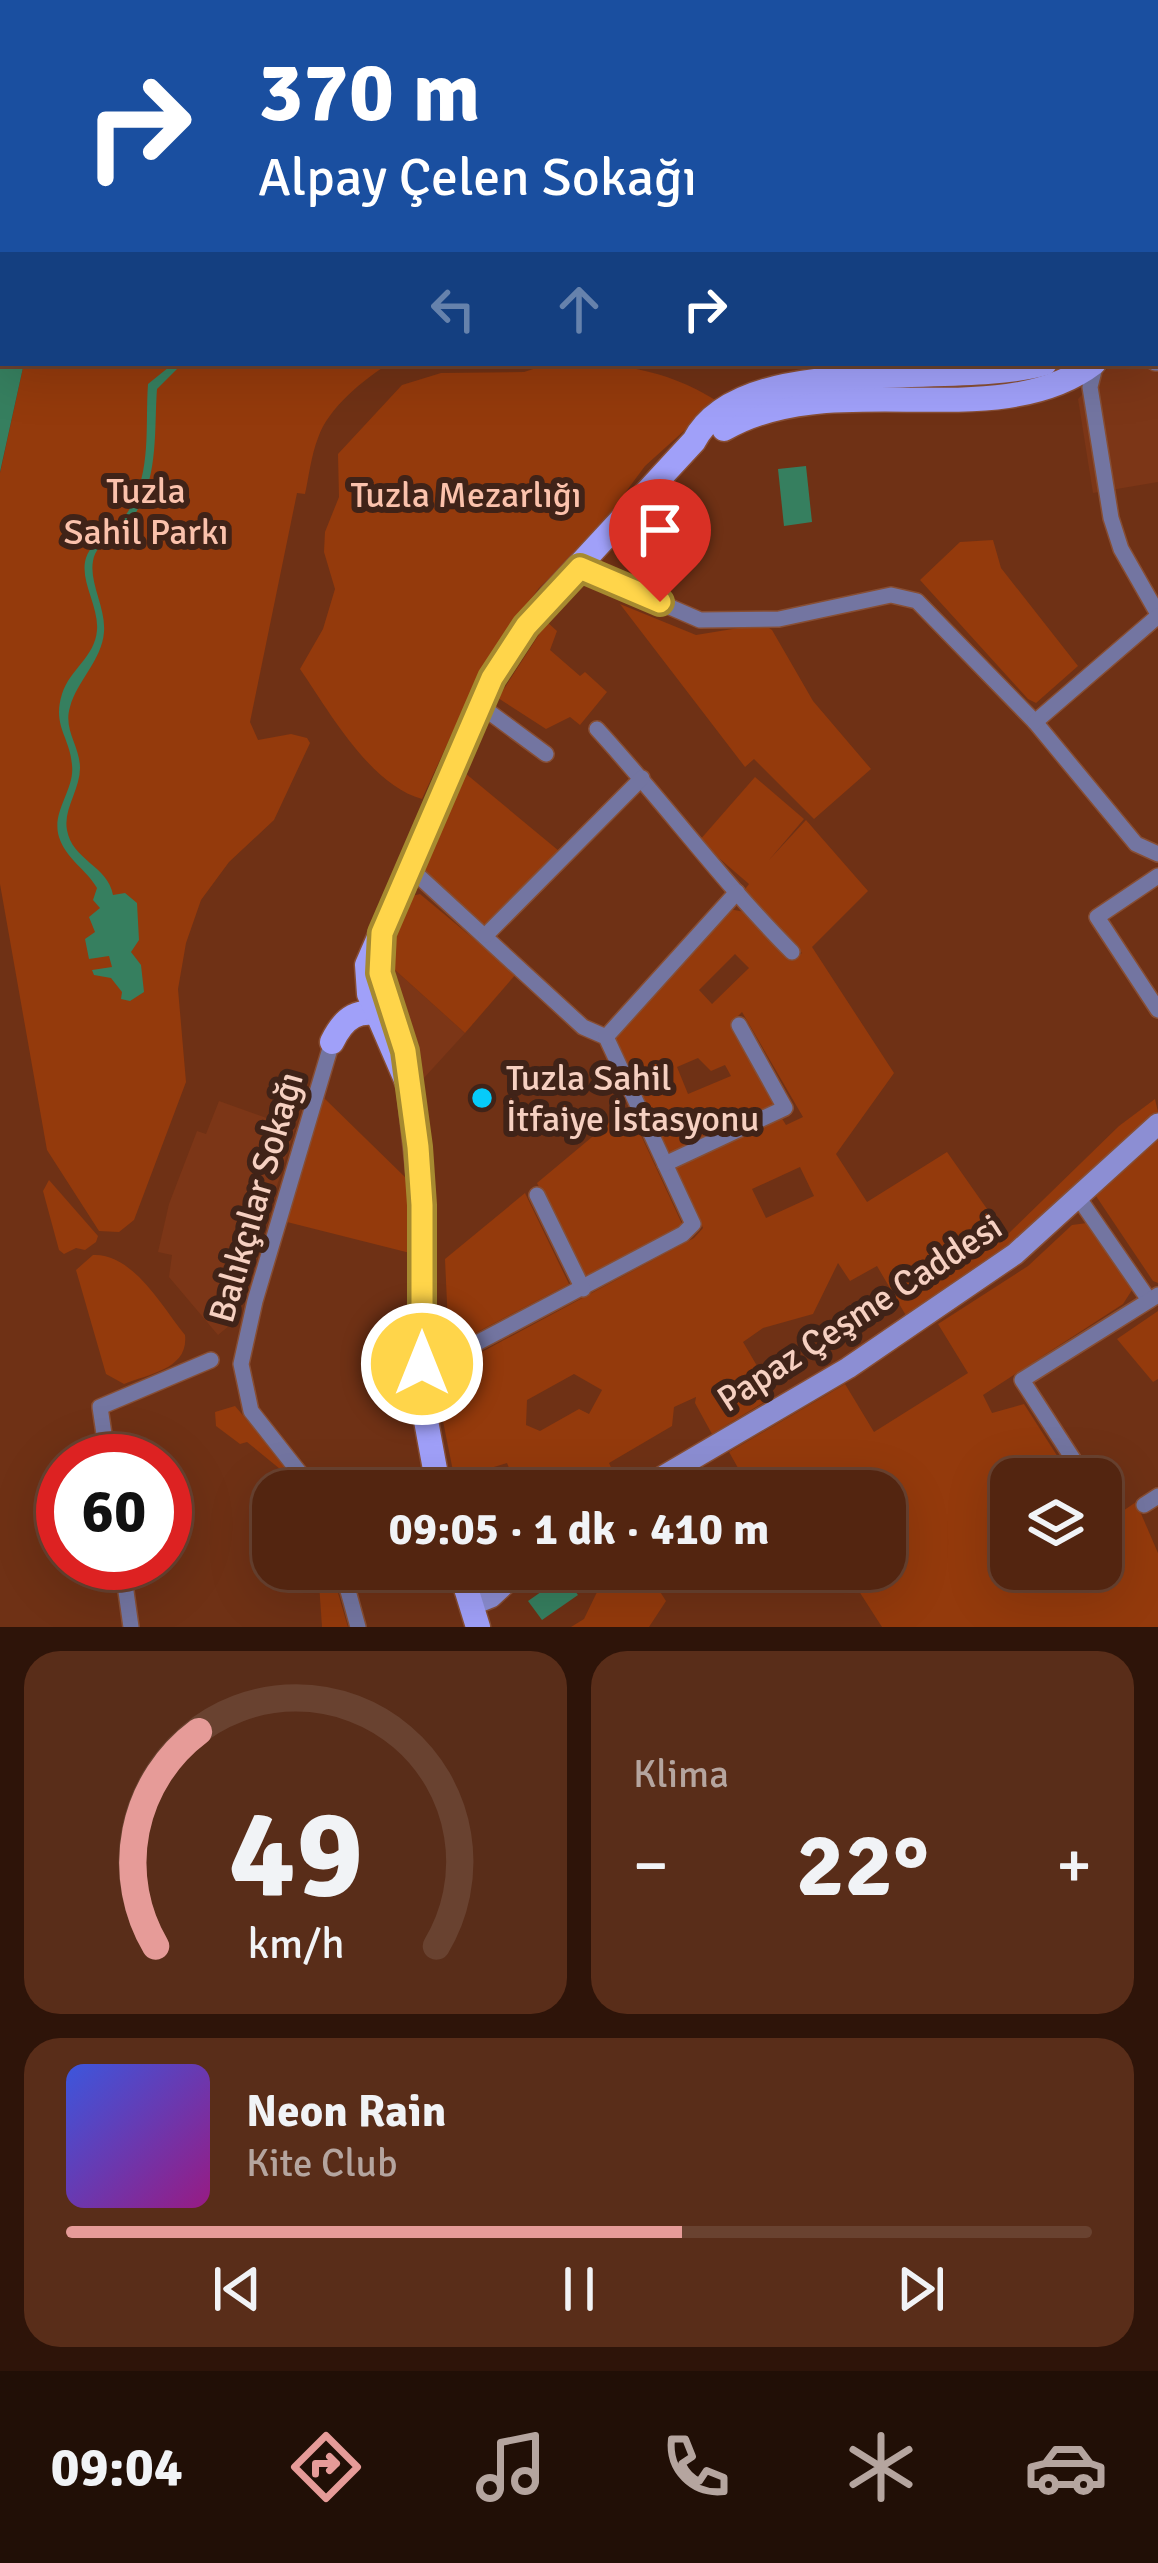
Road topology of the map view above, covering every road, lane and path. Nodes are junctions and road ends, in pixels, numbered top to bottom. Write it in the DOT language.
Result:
graph roads {
  1 [pos="1027,366"];
  2 [pos="1091,366"];
  3 [pos="1094,366"];
  4 [pos="694,441"];
  5 [pos="580,568"];
  6 [pos="1158,615"];
  7 [pos="481,706"];
  8 [pos="1035,722"];
  9 [pos="597,729"];
  10 [pos="545,754"];
  11 [pos="642,778"];
  12 [pos="1158,854"];
  13 [pos="411,869"];
  14 [pos="1158,876"];
  15 [pos="737,892"];
  16 [pos="382,933"];
  17 [pos="486,935"];
  18 [pos="792,952"];
  19 [pos="368,965"];
  20 [pos="380,1010"];
  21 [pos="1158,1010"];
  22 [pos="739,1025"];
  23 [pos="336,1034"];
  24 [pos="606,1036"];
  25 [pos="395,1041"];
  26 [pos="1158,1124"];
  27 [pos="665,1164"];
  28 [pos="537,1195"];
  29 [pos="1078,1197"];
  30 [pos="583,1289"];
  31 [pos="1154,1298"];
  32 [pos="212,1360"];
  33 [pos="422,1364"];
  34 [pos="104,1434"];
  35 [pos="1072,1458"];
  36 [pos="297,1470"];
  37 [pos="435,1470"];
  38 [pos="674,1470"];
  39 [pos="125,1590"];
  40 [pos="348,1590"];
  41 [pos="498,1590"];
  42 [pos="474,1616"];
  43 [pos="130,1627"];
  44 [pos="358,1627"];
  1 -- 4 [label="main road"];
  2 -- 4 [label="main road"];
  3 -- 6 [label="street"];
  4 -- 5 [label="main road"];
  5 -- 7 [label="main road"];
  5 -- 8 [label="street"];
  6 -- 8 [label="street"];
  7 -- 10 [label="street"];
  7 -- 13 [label="main road"];
  8 -- 12 [label="street"];
  9 -- 11 [label="street"];
  11 -- 15 [label="street"];
  11 -- 17 [label="street"];
  13 -- 16 [label="main road"];
  13 -- 17 [label="street"];
  14 -- 21 [label="street"];
  15 -- 18 [label="street"];
  15 -- 24 [label="street"];
  16 -- 19 [label="main road"];
  16 -- 20 [label="main road"];
  17 -- 24 [label="street"];
  19 -- 20 [label="main road"];
  19 -- 23 [label="main road"];
  20 -- 23 [label="main road"];
  20 -- 25 [label="main road"];
  22 -- 27 [label="street"];
  23 -- 25 [label="main road"];
  23 -- 36 [label="street, Balıkçılar Sokağı"];
  24 -- 27 [label="street"];
  25 -- 33 [label="main road"];
  26 -- 29 [label="street, Papaz Çeşme Caddesi"];
  27 -- 30 [label="street"];
  28 -- 30 [label="street"];
  29 -- 31 [label="street"];
  29 -- 38 [label="street, Papaz Çeşme Caddesi"];
  30 -- 33 [label="street"];
  31 -- 35 [label="street"];
  32 -- 34 [label="street"];
  33 -- 37 [label="main road"];
  39 -- 43 [label="street"];
  40 -- 44 [label="street"];
  41 -- 42 [label="street"];
}
